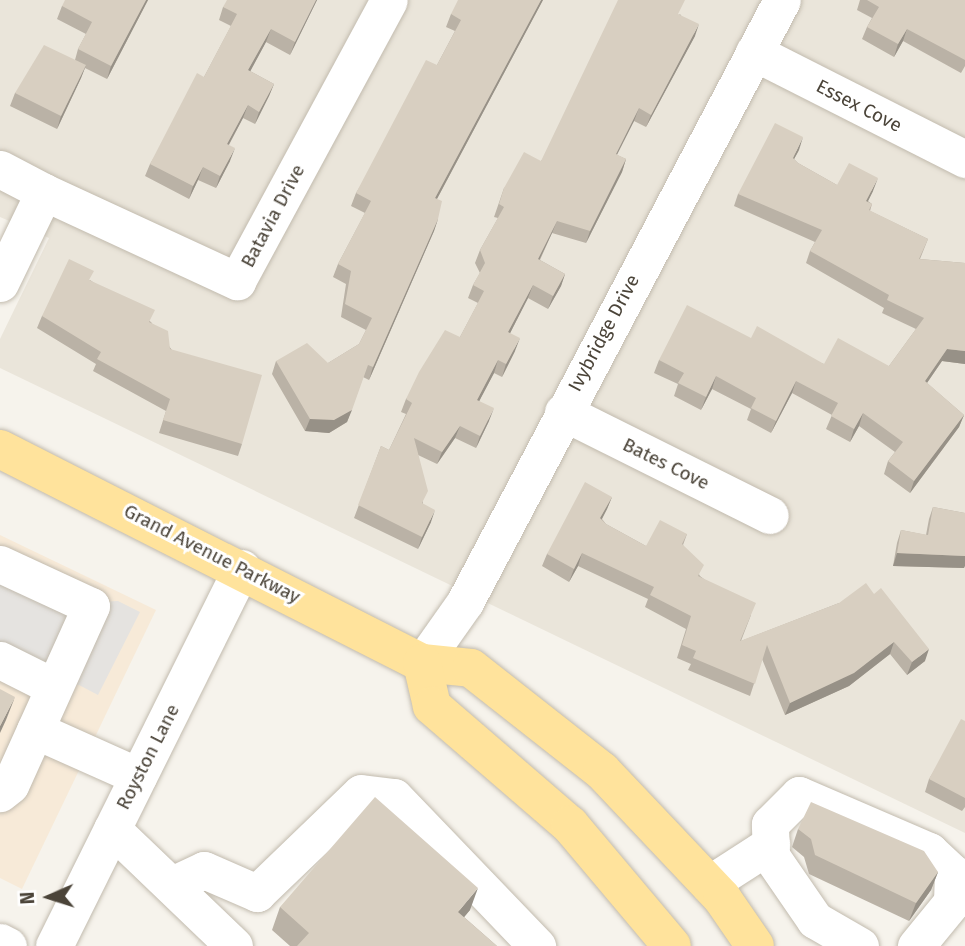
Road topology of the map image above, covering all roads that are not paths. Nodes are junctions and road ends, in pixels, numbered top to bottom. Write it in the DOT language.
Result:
graph roads {
  1 [pos="389,0"];
  2 [pos="782,0"];
  3 [pos="754,52"];
  4 [pos="965,159"];
  5 [pos="0,169"];
  6 [pos="44,192"];
  7 [pos="0,283"];
  8 [pos="563,412"];
  9 [pos="0,449"];
  10 [pos="770,515"];
  11 [pos="0,564"];
  12 [pos="242,568"];
  13 [pos="0,660"];
  14 [pos="422,663"];
  15 [pos="54,687"];
  16 [pos="35,730"];
  17 [pos="138,776"];
  18 [pos="0,793"];
  19 [pos="112,829"];
  20 [pos="771,844"];
  21 [pos="174,884"];
  22 [pos="709,884"];
  23 [pos="959,908"];
  24 [pos="0,942"];
  25 [pos="8,946"];
  26 [pos="54,946"];
  27 [pos="234,946"];
  28 [pos="537,946"];
  29 [pos="672,946"];
  30 [pos="755,946"];
  31 [pos="860,946"];
  32 [pos="916,946"];
  1 -- 6 [label="street, Batavia Drive"];
  2 -- 3 [label="street, Ivybridge Drive"];
  3 -- 4 [label="street, Essex Cove"];
  3 -- 8 [label="street, Ivybridge Drive"];
  5 -- 6 [label="street"];
  6 -- 7 [label="street"];
  8 -- 10 [label="street, Bates Cove"];
  8 -- 14 [label="street, Ivybridge Drive"];
  9 -- 12 [label="main road, Grand Avenue Parkway"];
  11 -- 15 [label="street"];
  12 -- 14 [label="main road, Grand Avenue Parkway"];
  12 -- 17 [label="street, Royston Lane"];
  13 -- 15 [label="street"];
  14 -- 22 [label="main road, Grand Avenue Parkway"];
  14 -- 29 [label="main road"];
  15 -- 16 [label="street"];
  16 -- 17 [label="street"];
  16 -- 18 [label="street"];
  17 -- 19 [label="street, Royston Lane"];
  19 -- 21 [label="street"];
  19 -- 26 [label="street, Royston Lane"];
  20 -- 22 [label="street"];
  20 -- 23 [label="street"];
  20 -- 31 [label="street"];
  21 -- 27 [label="street"];
  21 -- 28 [label="street"];
  22 -- 30 [label="main road, Grand Avenue Parkway"];
  23 -- 32 [label="street"];
  24 -- 25 [label="street"];
}
